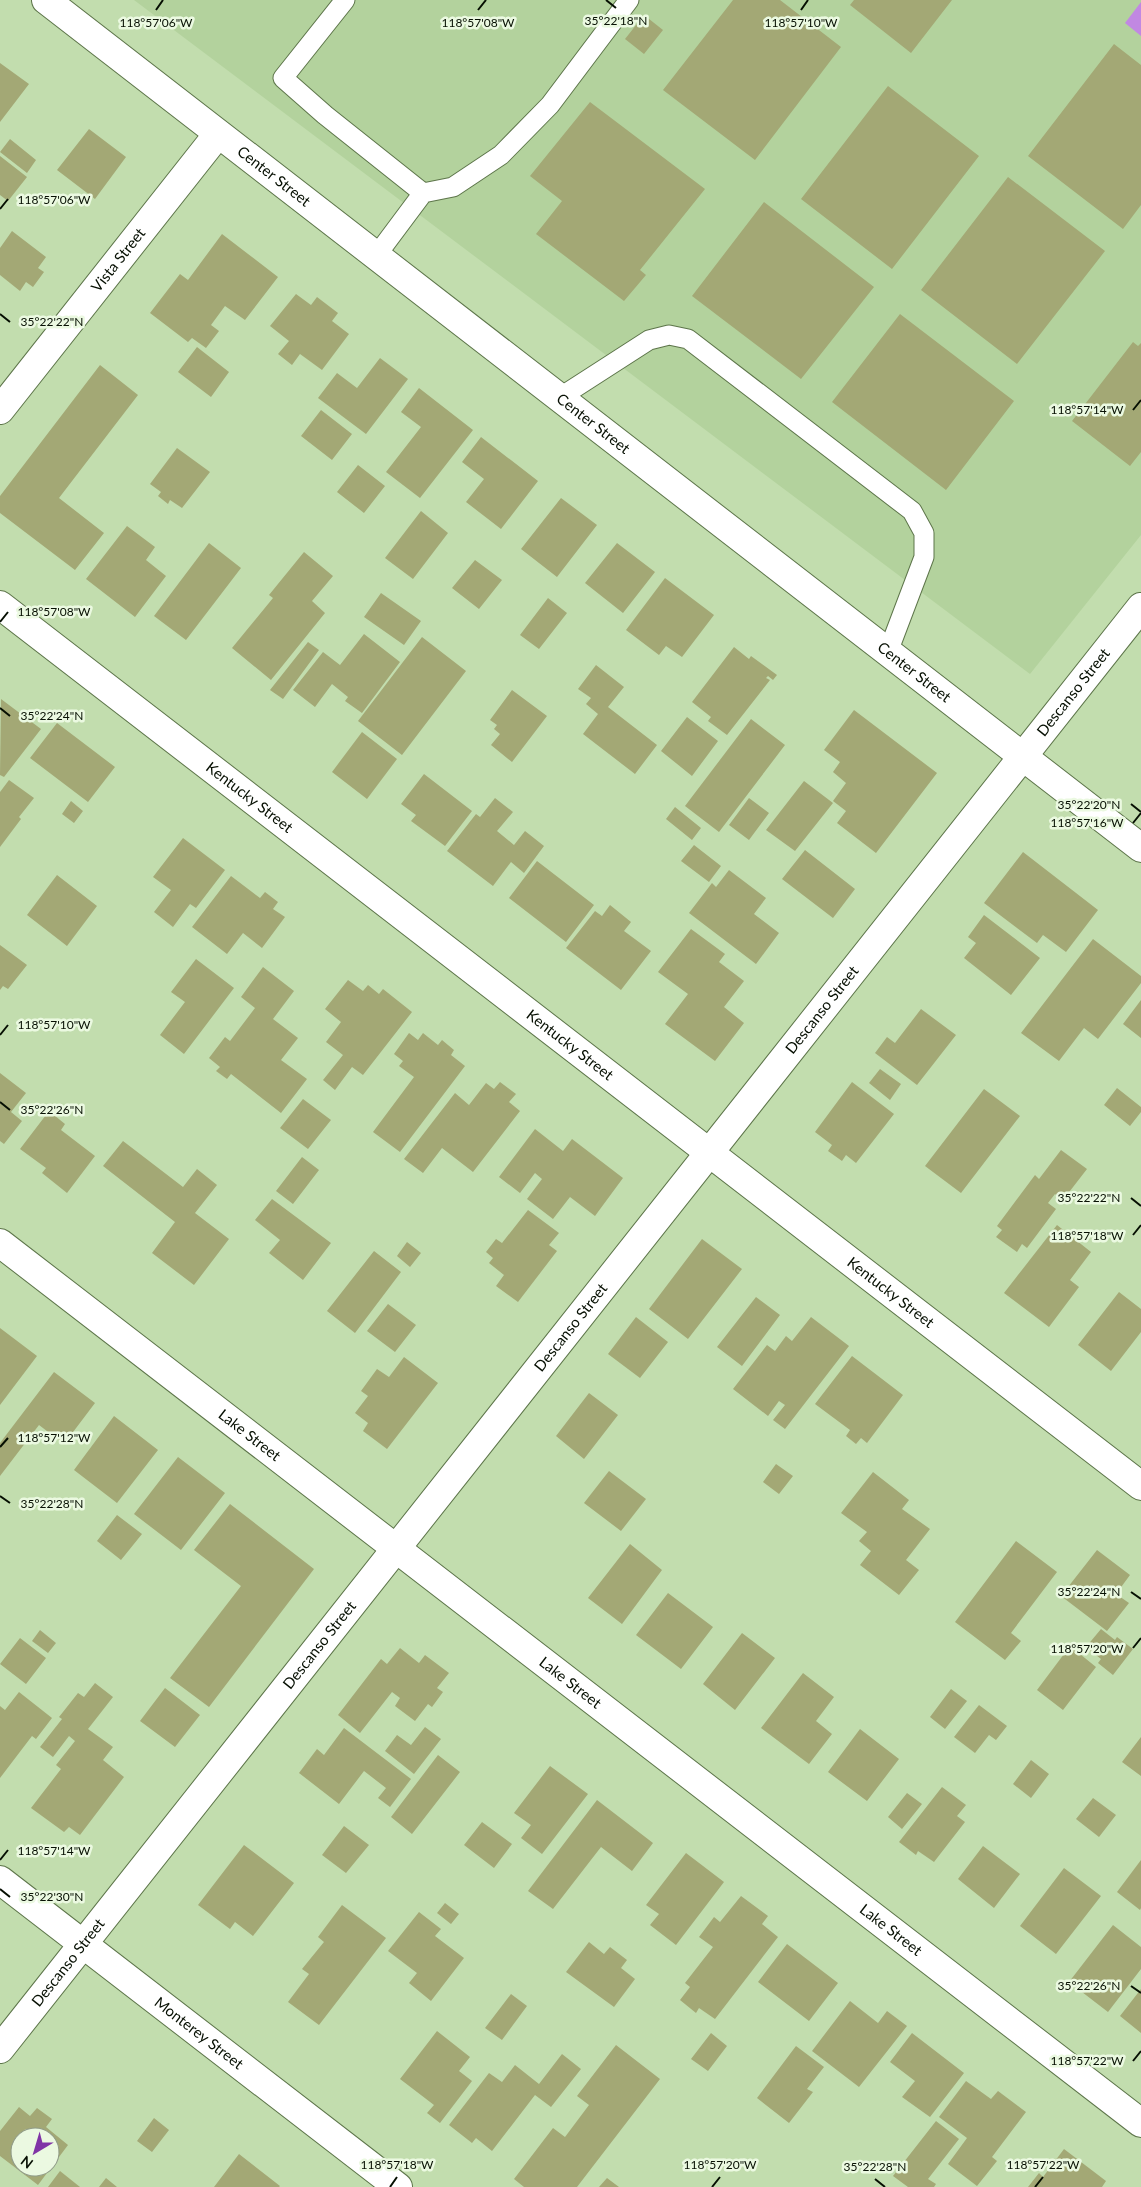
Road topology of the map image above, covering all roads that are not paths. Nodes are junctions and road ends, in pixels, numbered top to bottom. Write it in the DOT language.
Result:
graph roads {
  1 [pos="46,0"];
  2 [pos="345,0"];
  3 [pos="629,0"];
  4 [pos="218,134"];
  5 [pos="423,193"];
  6 [pos="376,256"];
  7 [pos="559,398"];
  8 [pos="0,410"];
  9 [pos="0,605"];
  10 [pos="1141,607"];
  11 [pos="888,652"];
  12 [pos="1022,756"];
  13 [pos="1141,848"];
  14 [pos="709,1152"];
  15 [pos="0,1242"];
  16 [pos="1141,1486"];
  17 [pos="396,1548"];
  18 [pos="0,1880"];
  19 [pos="83,1944"];
  20 [pos="0,2049"];
  21 [pos="1141,2123"];
  22 [pos="398,2187"];
  1 -- 4 [label="street, Center Street"];
  2 -- 5 [label="lane"];
  3 -- 5 [label="lane"];
  4 -- 6 [label="street, Center Street"];
  4 -- 8 [label="street, Vista Street"];
  5 -- 6 [label="lane"];
  6 -- 7 [label="street, Center Street"];
  7 -- 11 [label="street, Center Street"];
  7 -- 11 [label="lane"];
  9 -- 14 [label="street, Kentucky Street"];
  10 -- 12 [label="street, Descanso Street"];
  11 -- 12 [label="street, Center Street"];
  12 -- 13 [label="street, Center Street"];
  12 -- 14 [label="street, Descanso Street"];
  14 -- 16 [label="street, Kentucky Street"];
  14 -- 17 [label="street, Descanso Street"];
  15 -- 17 [label="street, Lake Street"];
  17 -- 19 [label="street, Descanso Street"];
  17 -- 21 [label="street, Lake Street"];
  18 -- 19 [label="street, Monterey Street"];
  19 -- 20 [label="street, Descanso Street"];
  19 -- 22 [label="street, Monterey Street"];
}
